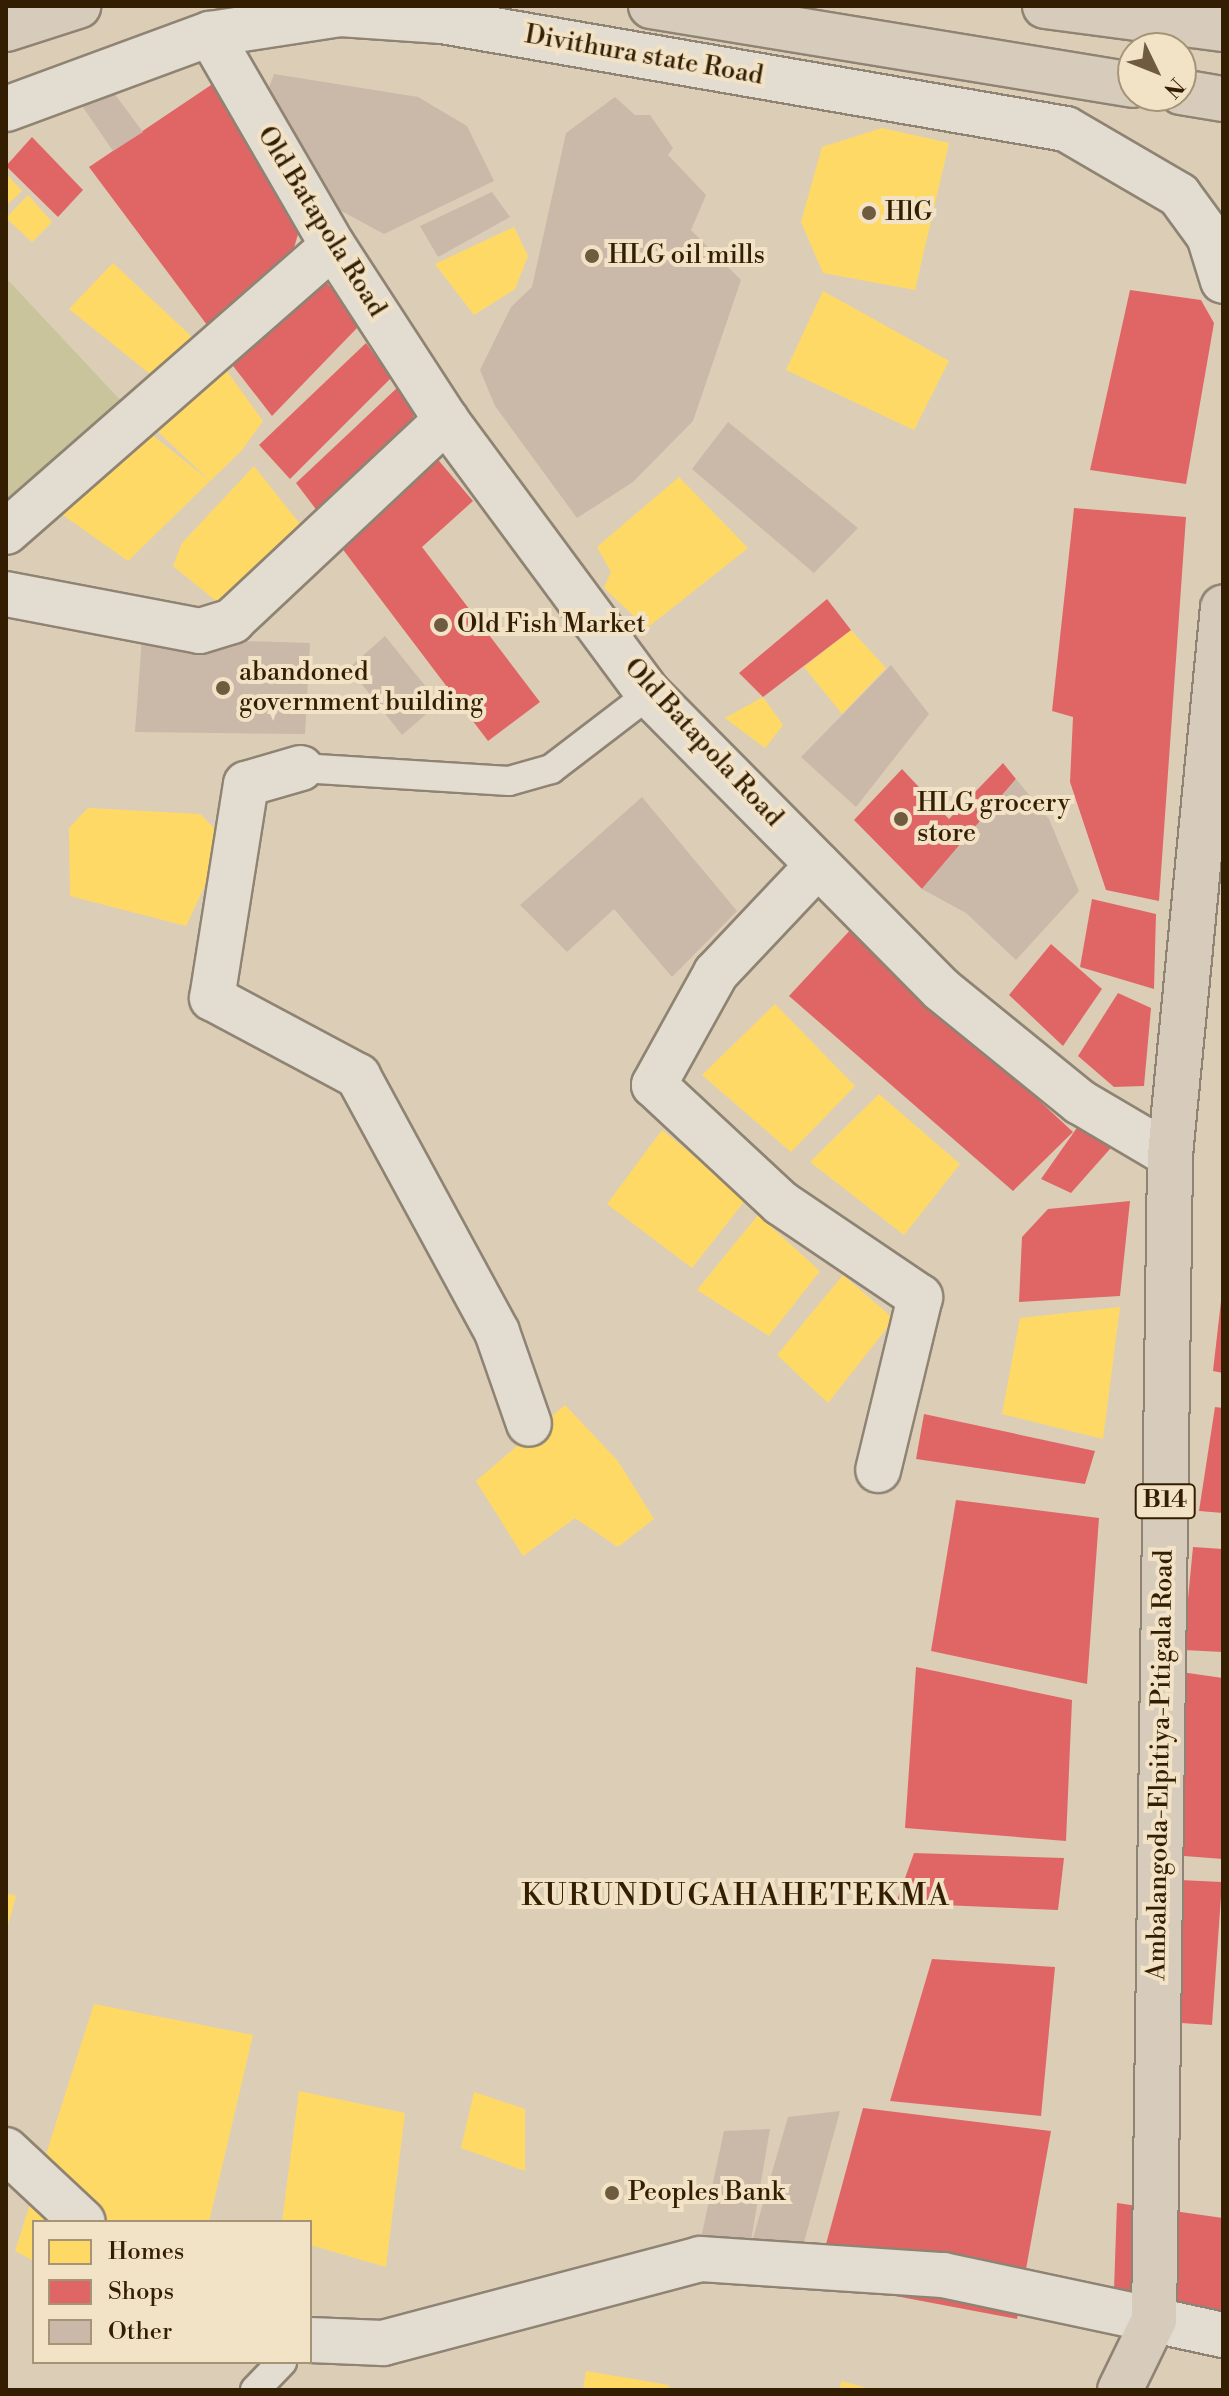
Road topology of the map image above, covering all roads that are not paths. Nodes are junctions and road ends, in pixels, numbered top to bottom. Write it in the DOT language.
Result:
graph roads {
  1 [pos="78,6"];
  2 [pos="651,6"];
  3 [pos="1045,6"];
  4 [pos="6,29"];
  5 [pos="1223,29"];
  6 [pos="210,34"];
  7 [pos="1117,82"];
  8 [pos="1197,95"];
  9 [pos="1223,99"];
  10 [pos="6,109"];
  11 [pos="333,246"];
  12 [pos="1223,281"];
  13 [pos="446,420"];
  14 [pos="6,532"];
  15 [pos="6,594"];
  16 [pos="1223,617"];
  17 [pos="649,694"];
  18 [pos="301,768"];
  19 [pos="818,865"];
  20 [pos="1170,1155"];
  21 [pos="529,1424"];
  22 [pos="878,1470"];
  23 [pos="6,2150"];
  24 [pos="81,2220"];
  25 [pos="1154,2320"];
  26 [pos="1223,2335"];
  27 [pos="312,2340"];
  28 [pos="280,2364"];
  29 [pos="255,2390"];
  30 [pos="1120,2390"];
  1 -- 4 [label="main road"];
  2 -- 7 [label="main road"];
  3 -- 5 [label="main road"];
  6 -- 10 [label="street, Divithura state Road"];
  6 -- 11 [label="street, Old Batapola Road"];
  6 -- 12 [label="street, Divithura state Road"];
  8 -- 9 [label="main road"];
  11 -- 13 [label="street, Old Batapola Road"];
  11 -- 14 [label="street"];
  13 -- 15 [label="street"];
  13 -- 17 [label="street, Old Batapola Road"];
  16 -- 20 [label="main road, Ambalangoda-Elpitiya-Pitigala Road / B14"];
  17 -- 18 [label="lane"];
  17 -- 19 [label="street, Old Batapola Road"];
  18 -- 21 [label="street"];
  19 -- 20 [label="street, Old Batapola Road"];
  19 -- 22 [label="street"];
  20 -- 25 [label="main road, Ambalangoda-Elpitiya-Pitigala Road / B14"];
  23 -- 24 [label="street"];
  25 -- 26 [label="street"];
  25 -- 27 [label="street"];
  25 -- 30 [label="main road, Ambalangoda-Elpitiya-Pitigala Road / B14"];
  28 -- 29 [label="lane"];
}
